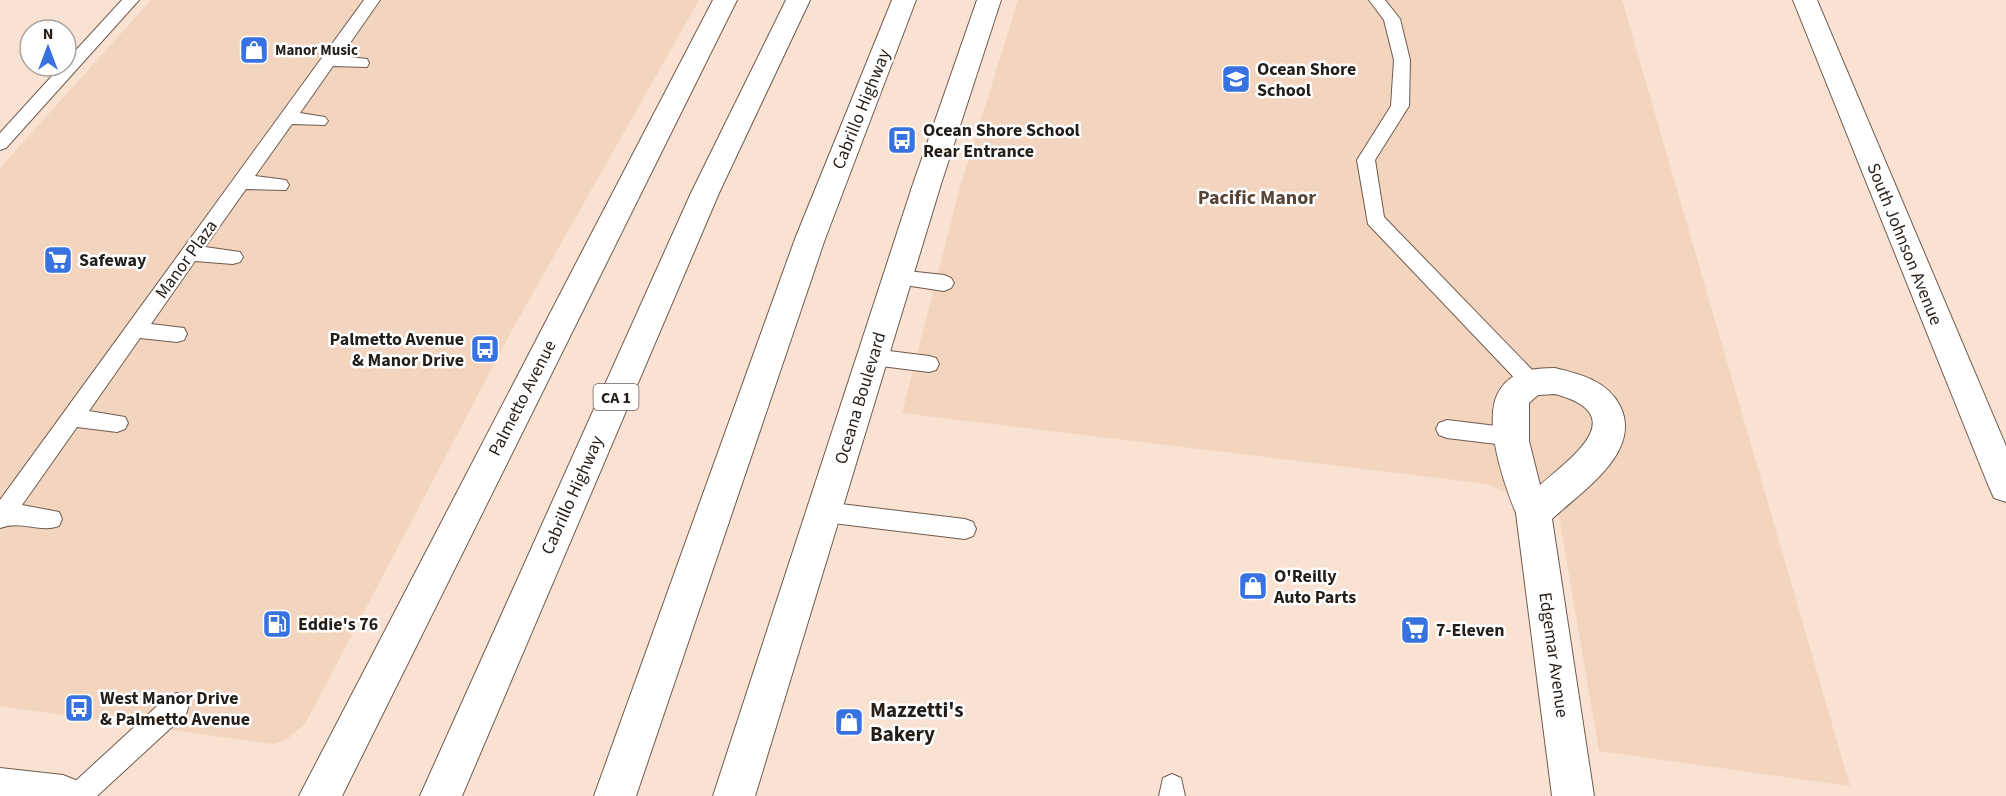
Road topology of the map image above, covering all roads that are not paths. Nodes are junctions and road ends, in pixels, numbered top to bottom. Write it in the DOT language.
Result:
graph roads {
  1 [pos="131,0"];
  2 [pos="372,0"];
  3 [pos="725,0"];
  4 [pos="798,0"];
  5 [pos="904,0"];
  6 [pos="989,0"];
  7 [pos="1377,0"];
  8 [pos="1805,0"];
  9 [pos="329,60"];
  10 [pos="361,63"];
  11 [pos="287,118"];
  12 [pos="319,121"];
  13 [pos="0,144"];
  14 [pos="242,182"];
  15 [pos="280,185"];
  16 [pos="190,253"];
  17 [pos="233,257"];
  18 [pos="898,277"];
  19 [pos="944,283"];
  20 [pos="135,330"];
  21 [pos="177,334"];
  22 [pos="873,357"];
  23 [pos="929,364"];
  24 [pos="1531,382"];
  25 [pos="72,418"];
  26 [pos="117,423"];
  27 [pos="1447,429"];
  28 [pos="1513,437"];
  29 [pos="2006,487"];
  30 [pos="824,513"];
  31 [pos="1534,513"];
  32 [pos="2,515"];
  33 [pos="51,519"];
  34 [pos="965,529"];
  35 [pos="177,705"];
  36 [pos="0,788"];
  37 [pos="63,796"];
  38 [pos="78,796"];
  39 [pos="320,796"];
  40 [pos="441,796"];
  41 [pos="615,796"];
  42 [pos="734,796"];
  43 [pos="1573,796"];
  1 -- 13 [label="lane"];
  2 -- 9 [label="lane, Manor Plaza"];
  3 -- 39 [label="main road, Palmetto Avenue"];
  4 -- 40 [label="main road, Cabrillo Highway / CA 1"];
  5 -- 41 [label="main road, Cabrillo Highway"];
  6 -- 18 [label="main road, Oceana Boulevard"];
  7 -- 24 [label="lane"];
  8 -- 29 [label="main road, South Johnson Avenue"];
  9 -- 10 [label="lane"];
  9 -- 11 [label="lane, Manor Plaza"];
  11 -- 12 [label="lane"];
  11 -- 14 [label="lane, Manor Plaza"];
  14 -- 15 [label="lane"];
  14 -- 16 [label="lane, Manor Plaza"];
  16 -- 17 [label="lane"];
  16 -- 20 [label="lane, Manor Plaza"];
  18 -- 19 [label="lane"];
  18 -- 22 [label="main road, Oceana Boulevard"];
  20 -- 21 [label="lane"];
  20 -- 25 [label="lane, Manor Plaza"];
  22 -- 23 [label="lane"];
  22 -- 30 [label="main road, Oceana Boulevard"];
  24 -- 28 [label="main road, Edgemar Avenue"];
  24 -- 31 [label="main road"];
  25 -- 26 [label="lane"];
  25 -- 32 [label="lane, Manor Plaza"];
  27 -- 28 [label="lane"];
  28 -- 31 [label="main road, Edgemar Avenue"];
  30 -- 34 [label="lane"];
  30 -- 42 [label="main road, Oceana Boulevard"];
  31 -- 43 [label="main road, Edgemar Avenue"];
  32 -- 33 [label="lane"];
  35 -- 38 [label="lane"];
  36 -- 37 [label="main road"];
}
